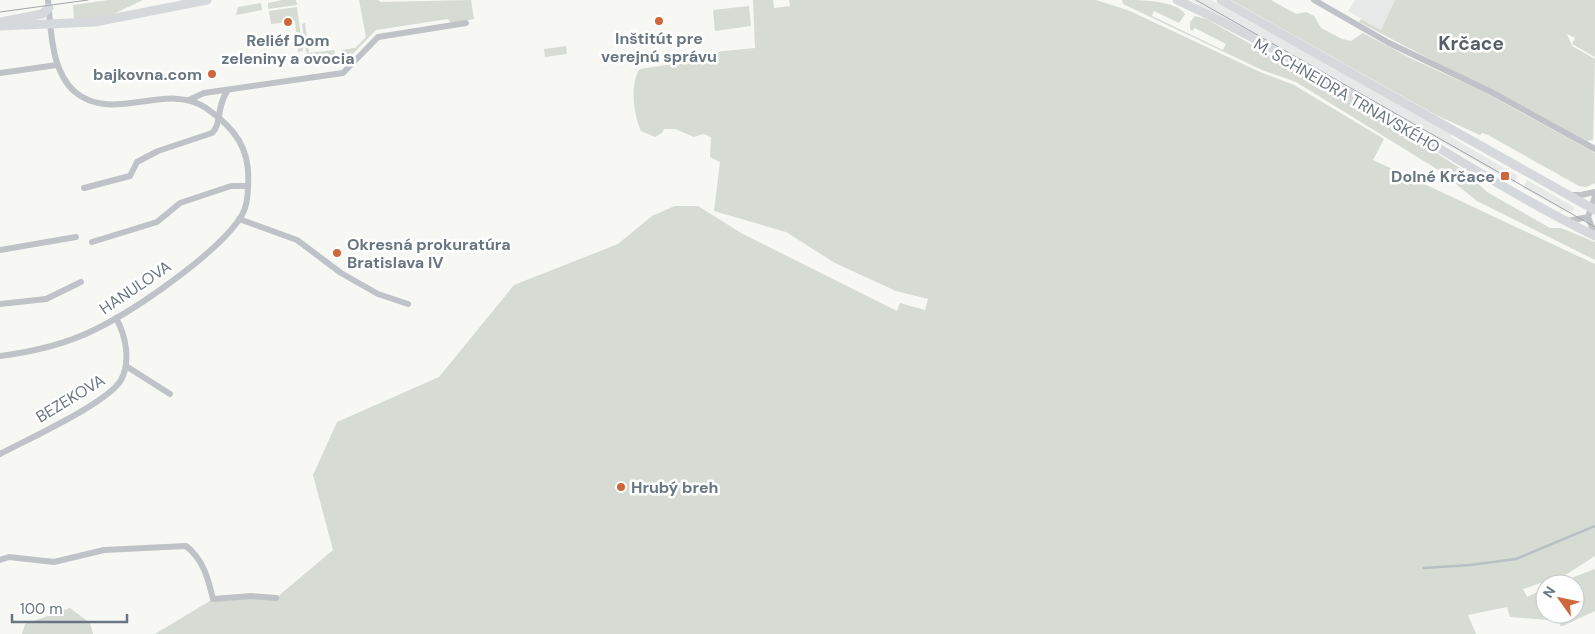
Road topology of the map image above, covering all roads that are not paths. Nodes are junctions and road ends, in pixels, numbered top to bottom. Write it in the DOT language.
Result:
graph roads {
  1 [pos="207,0"];
  2 [pos="1177,0"];
  3 [pos="1220,0"];
  4 [pos="1314,0"];
  5 [pos="48,4"];
  6 [pos="0,22"];
  7 [pos="466,22"];
  8 [pos="0,26"];
  9 [pos="51,26"];
  10 [pos="58,64"];
  11 [pos="0,73"];
  12 [pos="228,90"];
  13 [pos="189,100"];
  14 [pos="218,118"];
  15 [pos="1595,149"];
  16 [pos="248,186"];
  17 [pos="84,188"];
  18 [pos="1595,192"];
  19 [pos="1567,195"];
  20 [pos="1595,196"];
  21 [pos="1592,211"];
  22 [pos="239,219"];
  23 [pos="1566,221"];
  24 [pos="1595,235"];
  25 [pos="76,237"];
  26 [pos="92,242"];
  27 [pos="0,250"];
  28 [pos="81,282"];
  29 [pos="0,304"];
  30 [pos="408,304"];
  31 [pos="116,318"];
  32 [pos="0,356"];
  33 [pos="126,366"];
  34 [pos="170,394"];
  35 [pos="0,454"];
  36 [pos="0,560"];
  37 [pos="276,598"];
  1 -- 9 [label="main road"];
  2 -- 23 [label="main road, M. SCHNEIDRA TRNAVSKÉHO"];
  3 -- 19 [label="main road, M. SCHNEIDRA TRNAVSKÉHO"];
  4 -- 15 [label="street"];
  5 -- 6 [label="main road"];
  5 -- 9 [label="street"];
  7 -- 12 [label="street"];
  8 -- 9 [label="main road"];
  9 -- 10 [label="street"];
  10 -- 11 [label="street"];
  10 -- 13 [label="street"];
  12 -- 13 [label="street"];
  12 -- 14 [label="street"];
  13 -- 14 [label="street, HANULOVA"];
  14 -- 16 [label="street, HANULOVA"];
  14 -- 17 [label="street"];
  16 -- 22 [label="street, HANULOVA"];
  16 -- 26 [label="street"];
  18 -- 19 [label="street"];
  19 -- 21 [label="main road, M. SCHNEIDRA TRNAVSKÉHO"];
  20 -- 21 [label="street"];
  21 -- 23 [label="street"];
  21 -- 24 [label="street"];
  22 -- 30 [label="street"];
  22 -- 31 [label="street, HANULOVA"];
  23 -- 24 [label="main road, M. SCHNEIDRA TRNAVSKÉHO"];
  25 -- 27 [label="street"];
  28 -- 29 [label="street"];
  31 -- 32 [label="street, HANULOVA"];
  31 -- 33 [label="street"];
  33 -- 34 [label="street"];
  33 -- 35 [label="street, BEZEKOVA"];
  36 -- 37 [label="street"];
}
